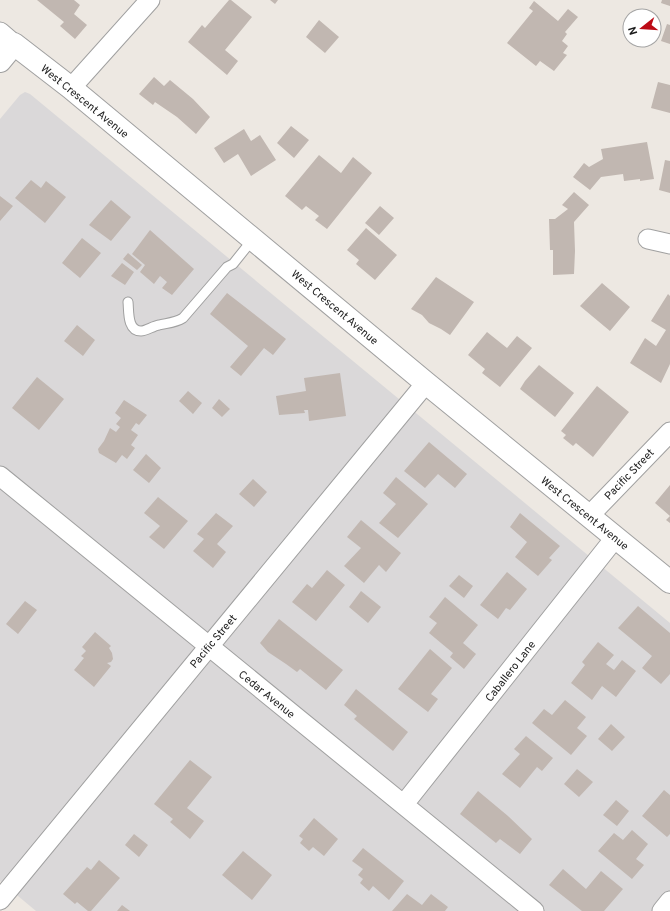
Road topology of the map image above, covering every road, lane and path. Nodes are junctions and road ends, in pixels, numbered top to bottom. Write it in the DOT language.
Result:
graph roads {
  1 [pos="150,0"];
  2 [pos="7,38"];
  3 [pos="0,61"];
  4 [pos="71,88"];
  5 [pos="253,239"];
  6 [pos="648,239"];
  7 [pos="670,244"];
  8 [pos="128,302"];
  9 [pos="426,383"];
  10 [pos="670,432"];
  11 [pos="0,476"];
  12 [pos="589,516"];
  13 [pos="615,538"];
  14 [pos="670,582"];
  15 [pos="209,647"];
  16 [pos="404,804"];
  17 [pos="0,900"];
  18 [pos="670,901"];
  19 [pos="534,911"];
  20 [pos="662,911"];
  1 -- 4 [label="street"];
  2 -- 3 [label="street"];
  2 -- 4 [label="street, West Crescent Avenue"];
  4 -- 5 [label="street, West Crescent Avenue"];
  5 -- 8 [label="lane"];
  5 -- 9 [label="street, West Crescent Avenue"];
  6 -- 7 [label="street"];
  9 -- 12 [label="street, West Crescent Avenue"];
  9 -- 15 [label="street, Pacific Street"];
  10 -- 12 [label="street, Pacific Street"];
  11 -- 15 [label="street, Cedar Avenue"];
  12 -- 13 [label="street, West Crescent Avenue"];
  13 -- 14 [label="street, West Crescent Avenue"];
  13 -- 16 [label="street, Caballero Lane"];
  15 -- 16 [label="street, Cedar Avenue"];
  15 -- 17 [label="street, Pacific Street"];
  16 -- 19 [label="street, Cedar Avenue"];
  18 -- 20 [label="street"];
}
